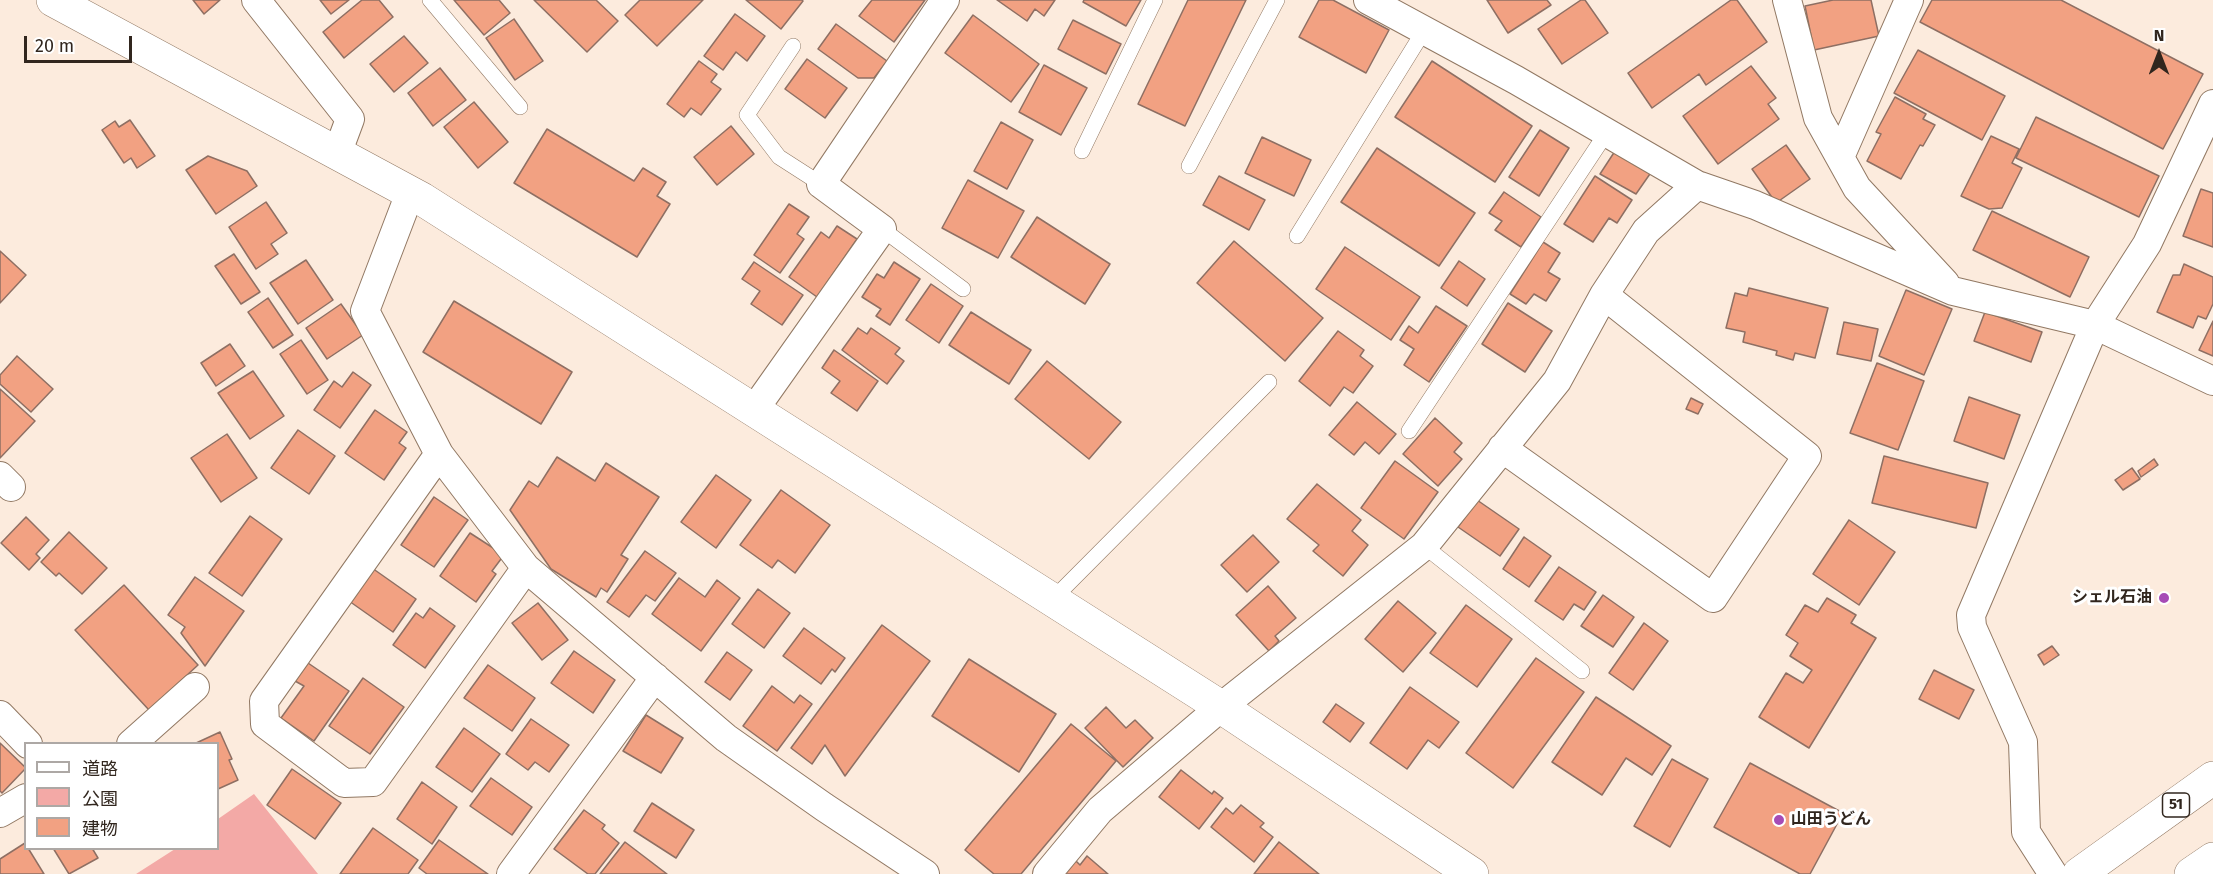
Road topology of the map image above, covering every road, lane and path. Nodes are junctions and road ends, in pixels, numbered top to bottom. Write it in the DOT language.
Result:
graph roads {
  1 [pos="53,0"];
  2 [pos="256,0"];
  3 [pos="430,0"];
  4 [pos="945,0"];
  5 [pos="1155,0"];
  6 [pos="1277,0"];
  7 [pos="1368,0"];
  8 [pos="1787,0"];
  9 [pos="1909,0"];
  10 [pos="1425,29"];
  11 [pos="793,46"];
  12 [pos="2213,104"];
  13 [pos="520,107"];
  14 [pos="1607,132"];
  15 [pos="1082,151"];
  16 [pos="337,154"];
  17 [pos="1840,157"];
  18 [pos="1189,166"];
  19 [pos="821,184"];
  20 [pos="1697,184"];
  21 [pos="410,193"];
  22 [pos="882,229"];
  23 [pos="1297,236"];
  24 [pos="963,289"];
  25 [pos="1953,291"];
  26 [pos="1604,295"];
  27 [pos="2095,325"];
  28 [pos="2213,381"];
  29 [pos="1269,382"];
  30 [pos="754,410"];
  31 [pos="1409,431"];
  32 [pos="1502,448"];
  33 [pos="439,454"];
  34 [pos="1424,546"];
  35 [pos="526,568"];
  36 [pos="1052,600"];
  37 [pos="1582,671"];
  38 [pos="655,677"];
  39 [pos="195,687"];
  40 [pos="1221,707"];
  41 [pos="0,715"];
  42 [pos="26,742"];
  43 [pos="133,742"];
  44 [pos="2213,778"];
  45 [pos="24,799"];
  46 [pos="0,813"];
  47 [pos="2213,859"];
  48 [pos="511,874"];
  49 [pos="925,874"];
  50 [pos="1047,874"];
  51 [pos="1472,874"];
  52 [pos="2053,874"];
  53 [pos="2079,874"];
  54 [pos="2191,874"];
  1 -- 16 [label="main road"];
  2 -- 16 [label="street"];
  3 -- 13 [label="lane"];
  4 -- 19 [label="street"];
  5 -- 15 [label="lane"];
  6 -- 18 [label="lane"];
  7 -- 10 [label="street"];
  8 -- 17 [label="street"];
  9 -- 17 [label="street"];
  10 -- 14 [label="street"];
  10 -- 23 [label="lane"];
  11 -- 19 [label="lane"];
  12 -- 27 [label="street"];
  14 -- 20 [label="street"];
  14 -- 31 [label="lane"];
  16 -- 21 [label="main road"];
  17 -- 25 [label="street"];
  19 -- 22 [label="street"];
  20 -- 25 [label="street"];
  20 -- 26 [label="street"];
  21 -- 30 [label="main road"];
  21 -- 33 [label="street"];
  22 -- 24 [label="lane"];
  22 -- 30 [label="street"];
  25 -- 27 [label="street"];
  26 -- 32 [label="street"];
  26 -- 32 [label="street"];
  27 -- 28 [label="street"];
  27 -- 52 [label="street"];
  29 -- 36 [label="lane"];
  30 -- 36 [label="main road"];
  32 -- 34 [label="street"];
  33 -- 35 [label="street"];
  33 -- 35 [label="street"];
  34 -- 37 [label="lane"];
  34 -- 40 [label="street"];
  35 -- 38 [label="street"];
  36 -- 40 [label="main road"];
  38 -- 48 [label="street"];
  38 -- 49 [label="street"];
  39 -- 43 [label="street"];
  40 -- 50 [label="street"];
  40 -- 51 [label="main road"];
  41 -- 42 [label="street"];
  44 -- 53 [label="main road, 51"];
  45 -- 46 [label="street"];
  47 -- 54 [label="main road"];
}
